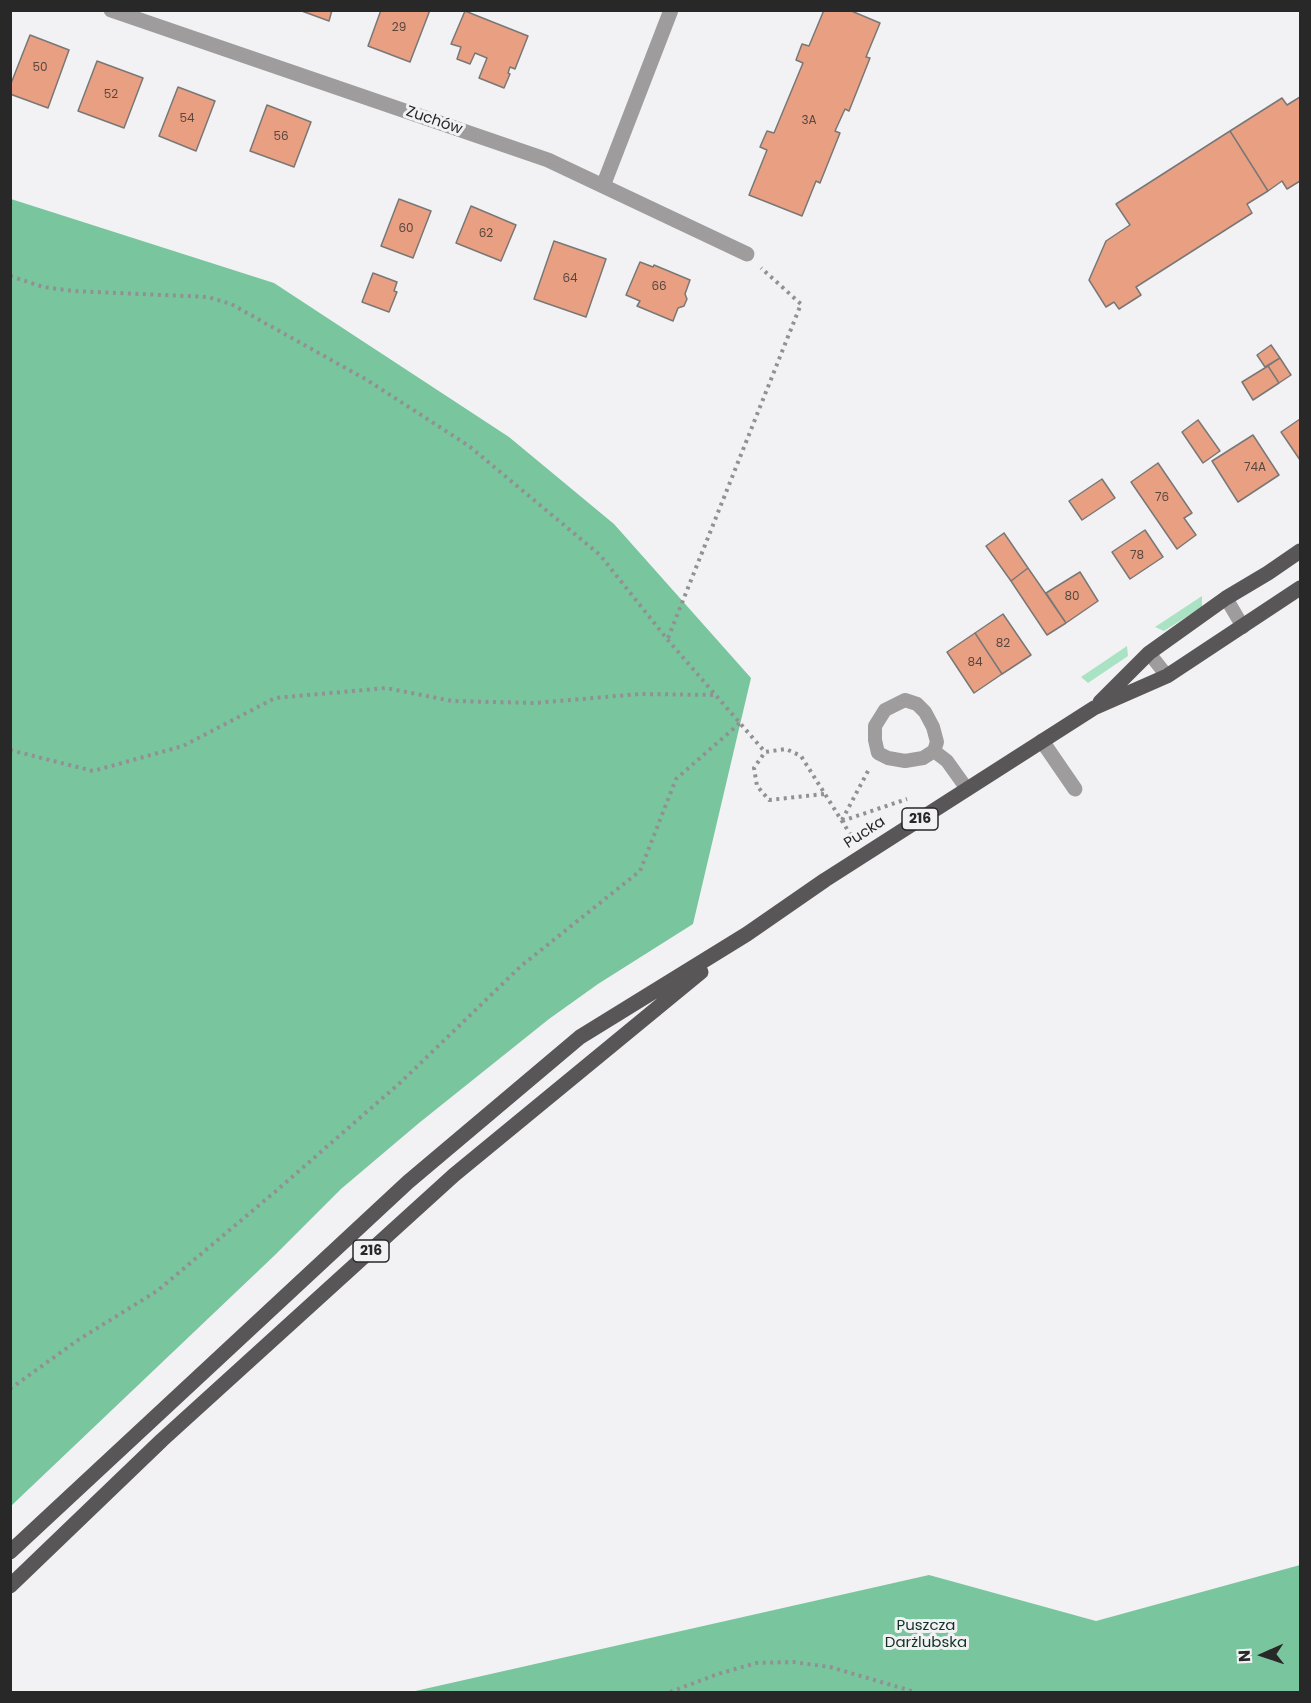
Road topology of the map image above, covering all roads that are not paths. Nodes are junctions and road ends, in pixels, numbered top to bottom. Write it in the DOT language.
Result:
graph roads {
  1 [pos="111,10"];
  2 [pos="670,10"];
  3 [pos="603,186"];
  4 [pos="747,254"];
  5 [pos="1300,551"];
  6 [pos="1300,588"];
  7 [pos="1226,598"];
  8 [pos="1243,627"];
  9 [pos="1149,653"];
  10 [pos="1167,676"];
  11 [pos="1094,708"];
  12 [pos="1042,741"];
  13 [pos="934,751"];
  14 [pos="967,789"];
  15 [pos="1075,789"];
  16 [pos="747,934"];
  17 [pos="10,1552"];
  18 [pos="10,1586"];
  1 -- 3 [label="street, Zuchów"];
  2 -- 3 [label="street"];
  3 -- 4 [label="street, Zuchów"];
  5 -- 7 [label="main road, Pucka / 216"];
  6 -- 8 [label="main road, Pucka / 216"];
  7 -- 8 [label="lane"];
  7 -- 9 [label="main road, Pucka / 216"];
  8 -- 10 [label="main road, Pucka / 216"];
  9 -- 10 [label="lane"];
  9 -- 11 [label="main road, Pucka / 216"];
  10 -- 11 [label="main road, Pucka / 216"];
  11 -- 12 [label="main road, Pucka / 216"];
  12 -- 14 [label="main road, Pucka / 216"];
  12 -- 15 [label="street"];
  13 -- 13 [label="lane"];
  13 -- 14 [label="lane"];
  14 -- 16 [label="main road, Pucka / 216"];
  16 -- 17 [label="main road, 216"];
  16 -- 18 [label="main road, 216"];
}
